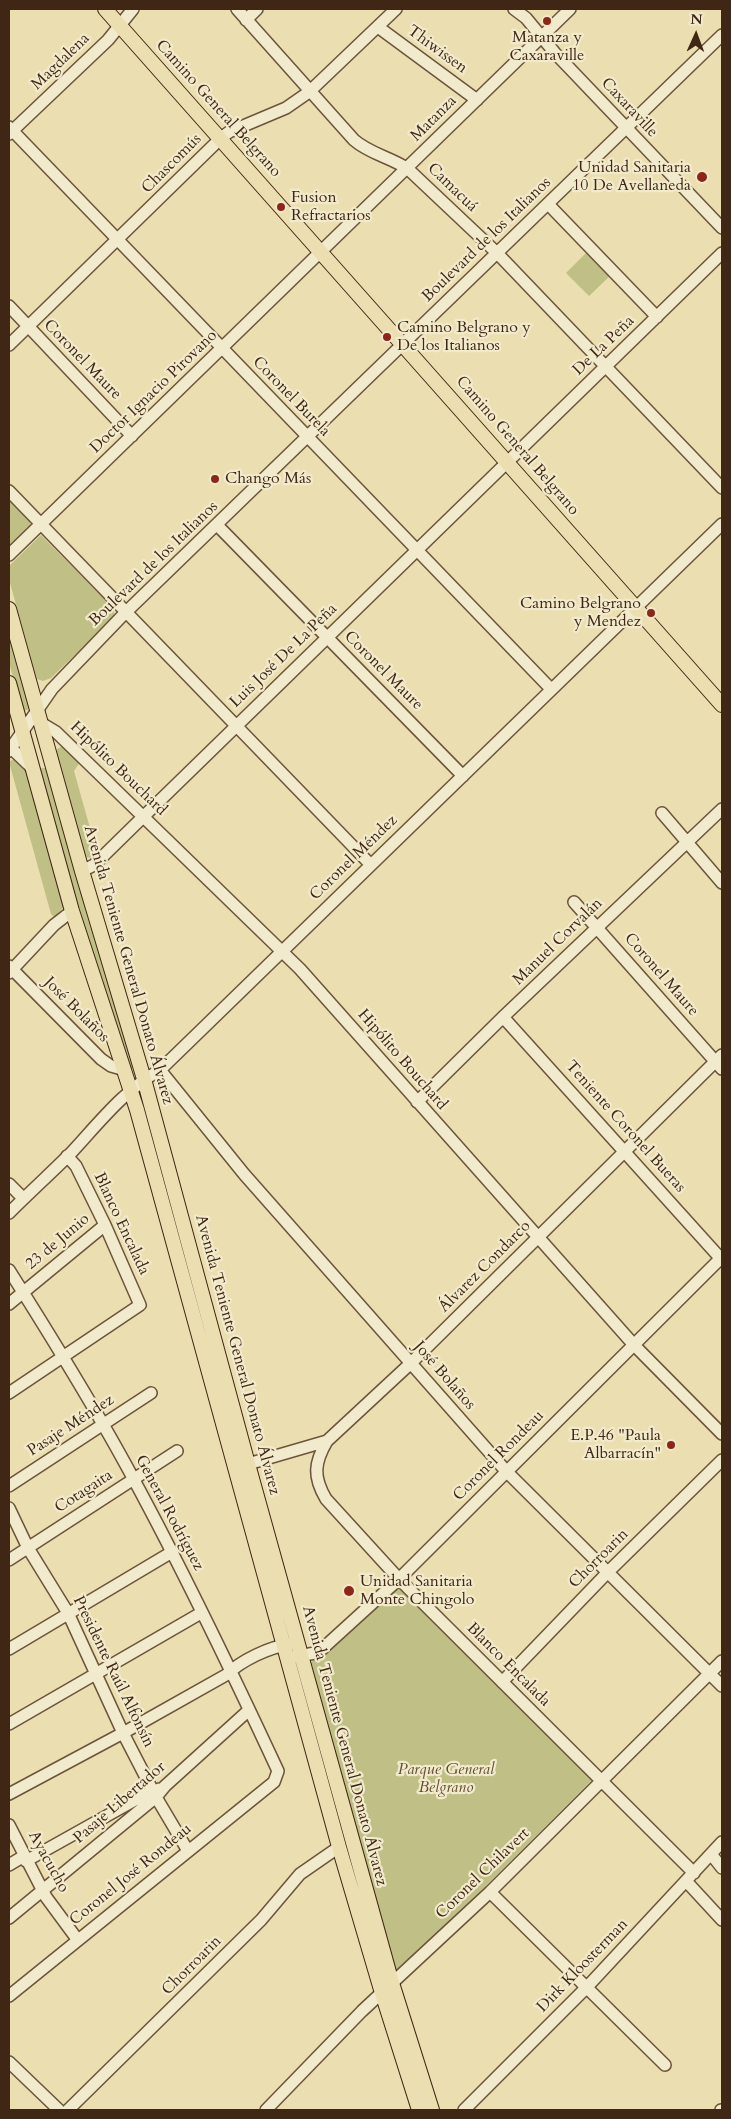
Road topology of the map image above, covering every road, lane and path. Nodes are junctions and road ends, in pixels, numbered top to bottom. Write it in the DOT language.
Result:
graph roads {
  1 [pos="105,9"];
  2 [pos="133,9"];
  3 [pos="237,9"];
  4 [pos="257,9"];
  5 [pos="396,9"];
  6 [pos="514,9"];
  7 [pos="570,9"];
  8 [pos="246,20"];
  9 [pos="120,26"];
  10 [pos="378,27"];
  11 [pos="542,35"];
  12 [pos="722,35"];
  13 [pos="309,92"];
  14 [pos="477,100"];
  15 [pos="626,128"];
  16 [pos="10,131"];
  17 [pos="221,138"];
  18 [pos="408,168"];
  19 [pos="548,204"];
  20 [pos="722,228"];
  21 [pos="118,241"];
  22 [pos="321,252"];
  23 [pos="497,253"];
  24 [pos="722,253"];
  25 [pos="9,306"];
  26 [pos="657,317"];
  27 [pos="28,326"];
  28 [pos="9,345"];
  29 [pos="404,345"];
  30 [pos="221,349"];
  31 [pos="605,368"];
  32 [pos="132,436"];
  33 [pos="308,438"];
  34 [pos="508,463"];
  35 [pos="722,488"];
  36 [pos="9,491"];
  37 [pos="41,524"];
  38 [pos="722,524"];
  39 [pos="216,525"];
  40 [pos="417,550"];
  41 [pos="9,555"];
  42 [pos="635,608"];
  43 [pos="9,609"];
  44 [pos="125,613"];
  45 [pos="327,637"];
  46 [pos="9,683"];
  47 [pos="551,689"];
  48 [pos="722,705"];
  49 [pos="37,708"];
  50 [pos="41,723"];
  51 [pos="237,725"];
  52 [pos="22,731"];
  53 [pos="10,749"];
  54 [pos="32,768"];
  55 [pos="463,776"];
  56 [pos="722,809"];
  57 [pos="662,813"];
  58 [pos="144,816"];
  59 [pos="687,843"];
  60 [pos="370,864"];
  61 [pos="82,871"];
  62 [pos="722,883"];
  63 [pos="574,902"];
  64 [pos="72,911"];
  65 [pos="597,927"];
  66 [pos="282,951"];
  67 [pos="10,970"];
  68 [pos="503,1017"];
  69 [pos="720,1062"];
  70 [pos="125,1070"];
  71 [pos="160,1070"];
  72 [pos="144,1079"];
  73 [pos="131,1090"];
  74 [pos="417,1102"];
  75 [pos="626,1151"];
  76 [pos="67,1156"];
  77 [pos="9,1184"];
  78 [pos="23,1198"];
  79 [pos="9,1213"];
  80 [pos="105,1225"];
  81 [pos="537,1238"];
  82 [pos="722,1258"];
  83 [pos="9,1270"];
  84 [pos="23,1292"];
  85 [pos="9,1304"];
  86 [pos="634,1346"];
  87 [pos="64,1356"];
  88 [pos="411,1363"];
  89 [pos="9,1393"];
  90 [pos="151,1393"];
  91 [pos="103,1424"];
  92 [pos="722,1434"];
  93 [pos="327,1441"];
  94 [pos="177,1450"];
  95 [pos="722,1460"];
  96 [pos="248,1464"];
  97 [pos="506,1471"];
  98 [pos="133,1478"];
  99 [pos="9,1486"];
  100 [pos="9,1508"];
  101 [pos="28,1548"];
  102 [pos="172,1552"];
  103 [pos="9,1560"];
  104 [pos="608,1572"];
  105 [pos="399,1579"];
  106 [pos="201,1612"];
  107 [pos="68,1613"];
  108 [pos="9,1649"];
  109 [pos="300,1649"];
  110 [pos="284,1651"];
  111 [pos="722,1661"];
  112 [pos="231,1671"];
  113 [pos="710,1674"];
  114 [pos="96,1675"];
  115 [pos="502,1682"];
  116 [pos="722,1686"];
  117 [pos="250,1710"];
  118 [pos="9,1724"];
  119 [pos="123,1733"];
  120 [pos="274,1782"];
  121 [pos="601,1783"];
  122 [pos="9,1794"];
  123 [pos="155,1794"];
  124 [pos="9,1825"];
  125 [pos="722,1842"];
  126 [pos="339,1847"];
  127 [pos="188,1851"];
  128 [pos="711,1854"];
  129 [pos="25,1859"];
  130 [pos="9,1865"];
  131 [pos="722,1868"];
  132 [pos="690,1877"];
  133 [pos="42,1891"];
  134 [pos="490,1892"];
  135 [pos="9,1918"];
  136 [pos="722,1920"];
  137 [pos="77,1939"];
  138 [pos="392,1983"];
  139 [pos="587,1987"];
  140 [pos="382,1993"];
  141 [pos="9,1996"];
  142 [pos="9,2062"];
  143 [pos="665,2064"];
  144 [pos="59,2110"];
  145 [pos="68,2110"];
  146 [pos="266,2110"];
  147 [pos="419,2110"];
  148 [pos="432,2110"];
  149 [pos="464,2110"];
  1 -- 9 [label="main road, Camino General Belgrano"];
  2 -- 9 [label="street, Magdalena"];
  3 -- 8 [label="street, Camacuá"];
  4 -- 8 [label="street"];
  5 -- 10 [label="street, Chascomús"];
  6 -- 11 [label="street, Caxaraville"];
  7 -- 11 [label="street, Matanza"];
  8 -- 13 [label="street, Camacuá"];
  9 -- 16 [label="street, Magdalena"];
  9 -- 17 [label="main road, Camino General Belgrano"];
  10 -- 13 [label="street, Chascomús"];
  10 -- 14 [label="street, Thiwissen"];
  11 -- 14 [label="street, Matanza"];
  11 -- 15 [label="street, Caxaraville"];
  12 -- 15 [label="street, Boulevard de los Italianos"];
  13 -- 17 [label="street, Chascomús"];
  13 -- 18 [label="street, Camacuá"];
  14 -- 18 [label="street, Matanza"];
  15 -- 19 [label="street, Boulevard de los Italianos"];
  15 -- 20 [label="street, Caxaraville"];
  16 -- 21 [label="street, Coronel Burela"];
  17 -- 21 [label="street, Chascomús"];
  17 -- 22 [label="main road, Camino General Belgrano"];
  18 -- 22 [label="street, Matanza"];
  18 -- 23 [label="street, Camacuá"];
  19 -- 23 [label="street, Boulevard de los Italianos"];
  19 -- 26 [label="street"];
  21 -- 27 [label="street, Chascomús"];
  21 -- 30 [label="street, Coronel Burela"];
  22 -- 29 [label="main road, Camino General Belgrano"];
  22 -- 30 [label="street, Doctor Ignacio Pirovano"];
  23 -- 29 [label="street, Boulevard de los Italianos"];
  23 -- 31 [label="street, Camacuá"];
  24 -- 26 [label="street, De La Peña"];
  25 -- 27 [label="street, Coronel Maure"];
  26 -- 31 [label="street, De La Peña"];
  27 -- 28 [label="street, Chascomús"];
  27 -- 32 [label="street, Coronel Maure"];
  29 -- 33 [label="street, Boulevard de los Italianos"];
  29 -- 34 [label="main road, Camino General Belgrano"];
  30 -- 32 [label="street, Doctor Ignacio Pirovano"];
  30 -- 33 [label="street, Coronel Burela"];
  31 -- 34 [label="street, De La Peña"];
  31 -- 35 [label="street, Camacuá"];
  32 -- 37 [label="street, Doctor Ignacio Pirovano"];
  33 -- 39 [label="street, Boulevard de los Italianos"];
  33 -- 40 [label="street, Coronel Burela"];
  34 -- 40 [label="street, Luis José De La Peña"];
  34 -- 42 [label="main road, Camino General Belgrano"];
  36 -- 37 [label="street"];
  37 -- 41 [label="street, Doctor Ignacio Pirovano"];
  37 -- 44 [label="street"];
  38 -- 42 [label="street, Coronel Méndez"];
  39 -- 44 [label="street, Boulevard de los Italianos"];
  39 -- 45 [label="street, Coronel Maure"];
  40 -- 45 [label="street, Luis José De La Peña"];
  40 -- 47 [label="street, Coronel Burela"];
  42 -- 47 [label="street, Coronel Méndez"];
  42 -- 48 [label="main road, Camino General Belgrano"];
  43 -- 49 [label="main road, Avenida Teniente General Donato Álvarez"];
  44 -- 49 [label="street, Boulevard de los Italianos"];
  44 -- 51 [label="street"];
  45 -- 51 [label="street, Luis José De La Peña"];
  45 -- 55 [label="street, Coronel Maure"];
  46 -- 52 [label="main road, Avenida Teniente General Donato Álvarez"];
  47 -- 55 [label="street, Coronel Méndez"];
  49 -- 50 [label="main road, Avenida Teniente General Donato Álvarez"];
  49 -- 52 [label="street, Boulevard de los Italianos"];
  50 -- 58 [label="street, Hipólito Bouchard"];
  50 -- 61 [label="main road, Avenida Teniente General Donato Álvarez"];
  51 -- 58 [label="street, Luis José De La Peña"];
  51 -- 60 [label="street"];
  52 -- 53 [label="street, Boulevard de los Italianos"];
  52 -- 54 [label="main road, Avenida Teniente General Donato Álvarez"];
  53 -- 54 [label="street"];
  54 -- 64 [label="main road, Avenida Teniente General Donato Álvarez"];
  55 -- 60 [label="street, Coronel Méndez"];
  56 -- 59 [label="street, Manuel Corvalán"];
  57 -- 59 [label="street"];
  58 -- 61 [label="street, Luis José De La Peña"];
  58 -- 66 [label="street, Hipólito Bouchard"];
  59 -- 62 [label="street"];
  59 -- 65 [label="street, Manuel Corvalán"];
  60 -- 66 [label="street, Coronel Méndez"];
  61 -- 72 [label="main road, Avenida Teniente General Donato Álvarez"];
  63 -- 65 [label="street, Coronel Maure"];
  64 -- 67 [label="street"];
  64 -- 70 [label="main road, Avenida Teniente General Donato Álvarez"];
  65 -- 68 [label="street, Manuel Corvalán"];
  65 -- 69 [label="street, Coronel Maure"];
  66 -- 71 [label="street, Coronel Méndez"];
  66 -- 74 [label="street, Hipólito Bouchard"];
  67 -- 70 [label="street, José Bolaños"];
  68 -- 74 [label="street, Manuel Corvalán"];
  68 -- 75 [label="street, Teniente Coronel Bueras"];
  69 -- 75 [label="street, Álvarez Condarco"];
  70 -- 73 [label="main road, Avenida Teniente General Donato Álvarez"];
  71 -- 72 [label="street, Coronel Méndez"];
  71 -- 88 [label="street, José Bolaños"];
  72 -- 73 [label="street, Coronel Méndez"];
  72 -- 96 [label="main road, Avenida Teniente General Donato Álvarez"];
  73 -- 76 [label="street, Coronel Méndez"];
  73 -- 110 [label="main road, Avenida Teniente General Donato Álvarez"];
  74 -- 81 [label="street, Hipólito Bouchard"];
  75 -- 81 [label="street, Álvarez Condarco"];
  75 -- 82 [label="street, Teniente Coronel Bueras"];
  76 -- 78 [label="street, Coronel Méndez"];
  76 -- 80 [label="street, Blanco Encalada"];
  77 -- 78 [label="street"];
  78 -- 79 [label="street, Coronel Méndez"];
  80 -- 84 [label="street, 23 de Junio"];
  80 -- 87 [label="street, Blanco Encalada"];
  81 -- 86 [label="street, Hipólito Bouchard"];
  81 -- 88 [label="street, Álvarez Condarco"];
  82 -- 86 [label="street, Coronel Rondeau"];
  83 -- 84 [label="street, General Rodríguez"];
  84 -- 85 [label="street, 23 de Junio"];
  84 -- 87 [label="street, General Rodríguez"];
  86 -- 92 [label="street, Hipólito Bouchard"];
  86 -- 97 [label="street, Coronel Rondeau"];
  87 -- 89 [label="street"];
  87 -- 91 [label="street, General Rodríguez"];
  88 -- 93 [label="street, Álvarez Condarco"];
  88 -- 97 [label="street, José Bolaños"];
  90 -- 91 [label="street, Pasaje Méndez"];
  91 -- 98 [label="street, General Rodríguez"];
  91 -- 99 [label="street, Pasaje Méndez"];
  93 -- 96 [label="street, Álvarez Condarco"];
  93 -- 105 [label="street, Blanco Encalada"];
  94 -- 98 [label="street, Cotagaita"];
  95 -- 104 [label="street, Chorroarin"];
  96 -- 109 [label="main road, Avenida Teniente General Donato Álvarez"];
  97 -- 104 [label="street, José Bolaños"];
  97 -- 105 [label="street, Coronel Rondeau"];
  98 -- 101 [label="street, Cotagaita"];
  98 -- 102 [label="street, General Rodríguez"];
  100 -- 101 [label="street, Presidente Raúl Alfonsín"];
  101 -- 103 [label="street, Cotagaita"];
  101 -- 107 [label="street, Presidente Raúl Alfonsín"];
  102 -- 106 [label="street, General Rodríguez"];
  102 -- 107 [label="street"];
  104 -- 113 [label="street, José Bolaños"];
  104 -- 115 [label="street, Chorroarin"];
  105 -- 109 [label="street, Coronel Rondeau"];
  105 -- 115 [label="street, Blanco Encalada"];
  106 -- 112 [label="street, General Rodríguez"];
  106 -- 114 [label="street"];
  107 -- 108 [label="street"];
  107 -- 114 [label="street, Presidente Raúl Alfonsín"];
  109 -- 110 [label="street, Coronel Rondeau"];
  109 -- 138 [label="main road, Avenida Teniente General Donato Álvarez"];
  110 -- 112 [label="street, Coronel Rondeau"];
  110 -- 126 [label="main road, Avenida Teniente General Donato Álvarez"];
  111 -- 113 [label="street, Coronel Chilavert"];
  112 -- 117 [label="street, General Rodríguez"];
  112 -- 119 [label="street, Coronel Rondeau"];
  113 -- 116 [label="street, José Bolaños"];
  113 -- 121 [label="street, Coronel Chilavert"];
  114 -- 118 [label="street"];
  114 -- 119 [label="street, Presidente Raúl Alfonsín"];
  115 -- 121 [label="street, Blanco Encalada"];
  117 -- 120 [label="street, General Rodríguez"];
  117 -- 123 [label="street, Pasaje Libertador"];
  119 -- 122 [label="street, Coronel Rondeau"];
  119 -- 123 [label="street, Presidente Raúl Alfonsín"];
  120 -- 127 [label="street, Coronel José Rondeau"];
  121 -- 132 [label="street, Blanco Encalada"];
  121 -- 134 [label="street, Coronel Chilavert"];
  123 -- 127 [label="street, Presidente Raúl Alfonsín"];
  123 -- 129 [label="street"];
  123 -- 133 [label="street, Pasaje Libertador"];
  124 -- 129 [label="street, Ayacucho"];
  125 -- 128 [label="street, Dirk Kloosterman"];
  126 -- 140 [label="main road, Avenida Teniente General Donato Álvarez"];
  126 -- 145 [label="street, Chorroarin"];
  127 -- 137 [label="street, Coronel José Rondeau"];
  128 -- 131 [label="street"];
  128 -- 132 [label="street, Dirk Kloosterman"];
  129 -- 130 [label="street"];
  129 -- 133 [label="street, Ayacucho"];
  132 -- 136 [label="street, Blanco Encalada"];
  132 -- 139 [label="street, Dirk Kloosterman"];
  133 -- 135 [label="street, Pasaje Libertador"];
  133 -- 137 [label="street, Ayacucho"];
  134 -- 138 [label="street, Coronel Chilavert"];
  134 -- 139 [label="street"];
  137 -- 141 [label="street, Coronel José Rondeau"];
  138 -- 140 [label="street, Coronel Chilavert"];
  138 -- 148 [label="main road, Avenida Teniente General Donato Álvarez"];
  139 -- 143 [label="street"];
  139 -- 149 [label="street, Dirk Kloosterman"];
  140 -- 146 [label="street, Coronel Chilavert"];
  140 -- 147 [label="main road, Avenida Teniente General Donato Álvarez"];
  142 -- 144 [label="street"];
}
